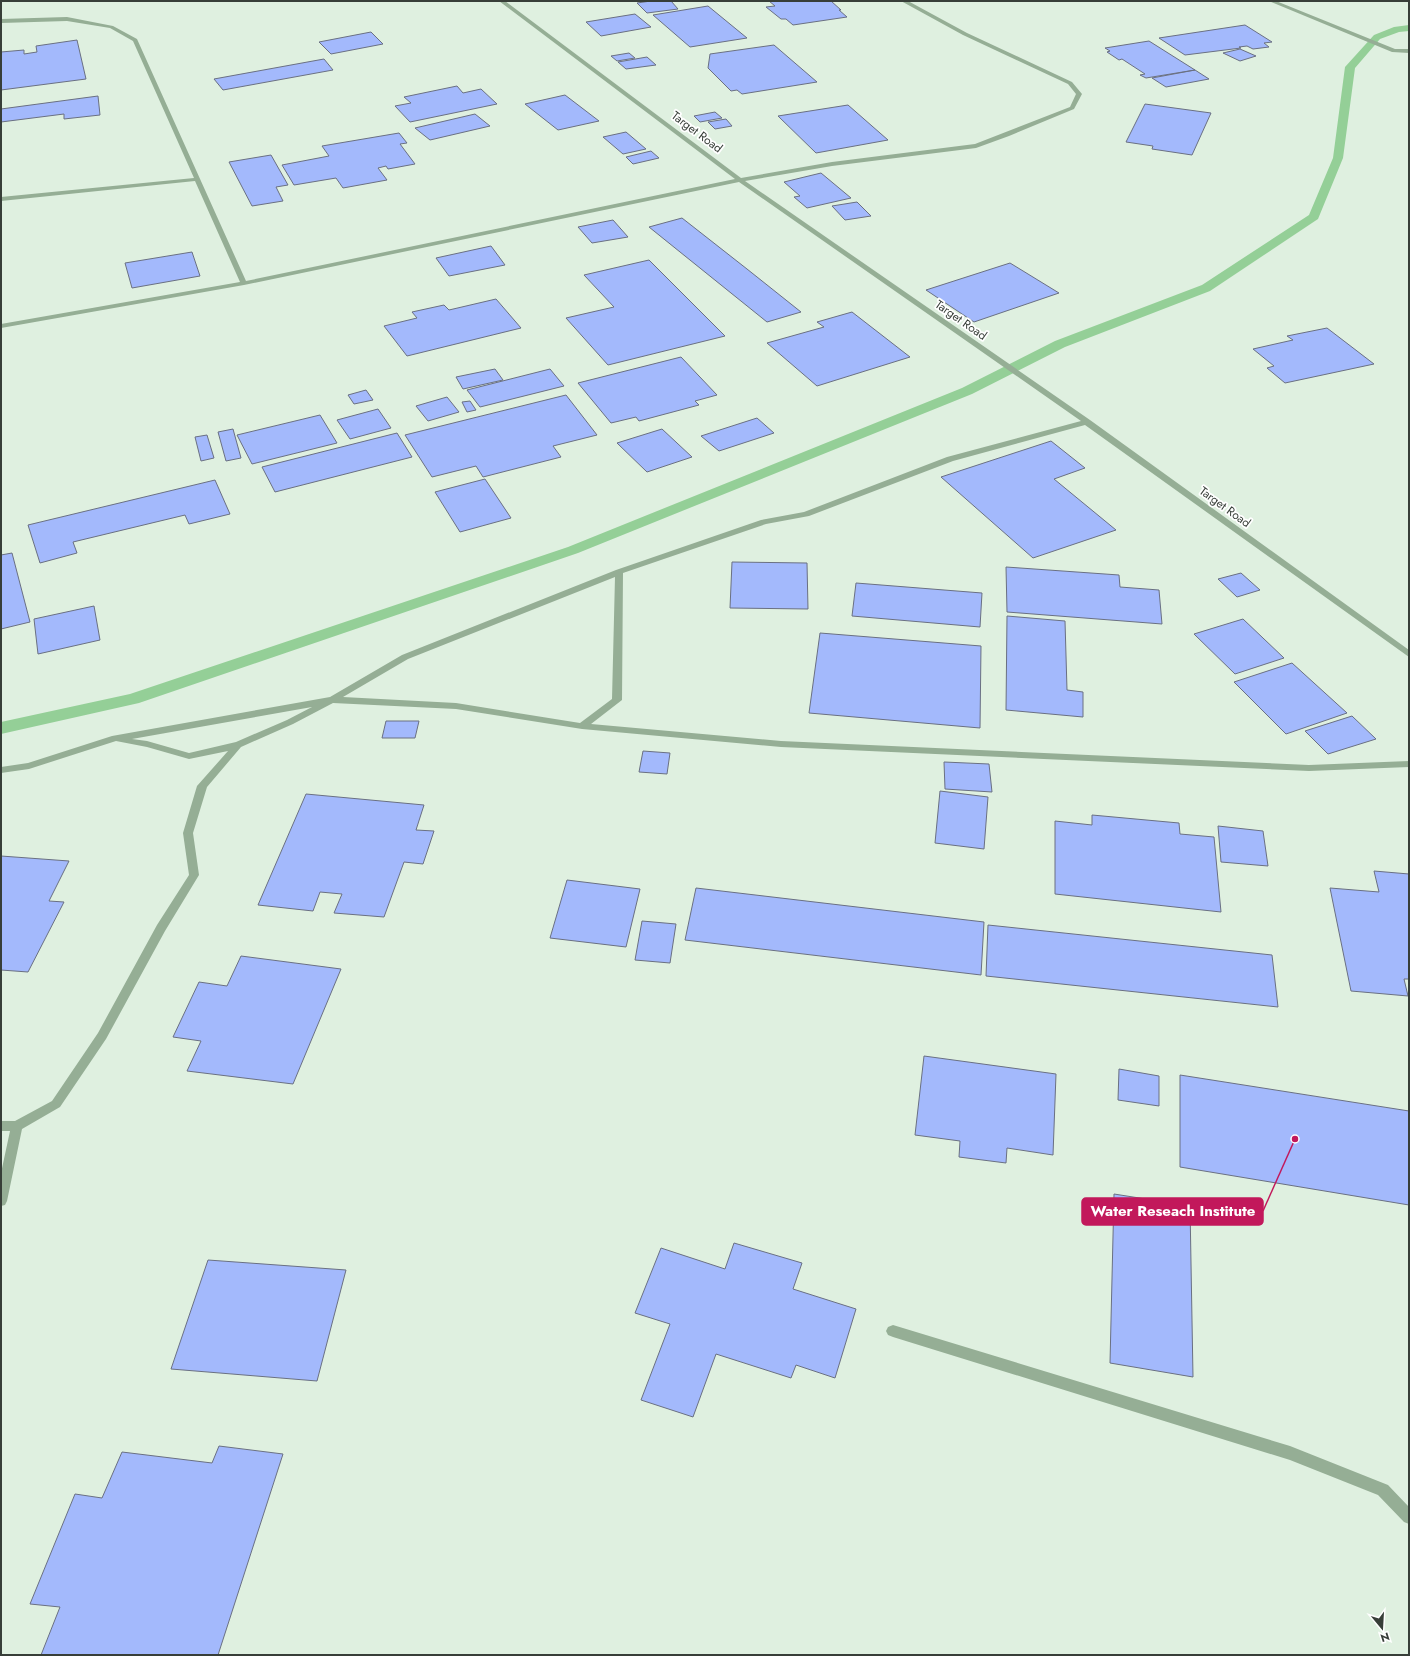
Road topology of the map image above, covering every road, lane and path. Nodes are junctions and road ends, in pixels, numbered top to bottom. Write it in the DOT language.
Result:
graph roads {
  1 [pos="502,1"];
  2 [pos="904,1"];
  3 [pos="1272,1"];
  4 [pos="1,21"];
  5 [pos="1409,51"];
  6 [pos="197,179"];
  7 [pos="740,180"];
  8 [pos="1,199"];
  9 [pos="244,283"];
  10 [pos="1,326"];
  11 [pos="1087,422"];
  12 [pos="619,572"];
  13 [pos="1405,646"];
  14 [pos="1409,654"];
  15 [pos="332,700"];
  16 [pos="582,726"];
  17 [pos="112,739"];
  18 [pos="238,746"];
  19 [pos="1409,764"];
  20 [pos="1,770"];
  21 [pos="1,1126"];
  22 [pos="17,1126"];
  23 [pos="1,1201"];
  24 [pos="893,1331"];
  25 [pos="1409,1517"];
  1 -- 7 [label="street, Target Road"];
  2 -- 7 [label="street"];
  3 -- 5 [label="street"];
  4 -- 6 [label="street"];
  6 -- 8 [label="street"];
  6 -- 9 [label="street"];
  7 -- 9 [label="street"];
  7 -- 11 [label="street, Target Road"];
  9 -- 10 [label="street"];
  11 -- 12 [label="street"];
  11 -- 13 [label="street, Target Road"];
  12 -- 15 [label="street"];
  12 -- 16 [label="street"];
  13 -- 14 [label="street, Target Road"];
  15 -- 16 [label="street"];
  15 -- 17 [label="street"];
  15 -- 18 [label="street"];
  16 -- 19 [label="street"];
  17 -- 18 [label="street"];
  17 -- 20 [label="street"];
  18 -- 22 [label="street"];
  21 -- 22 [label="street"];
  22 -- 23 [label="street"];
  24 -- 25 [label="street"];
}
